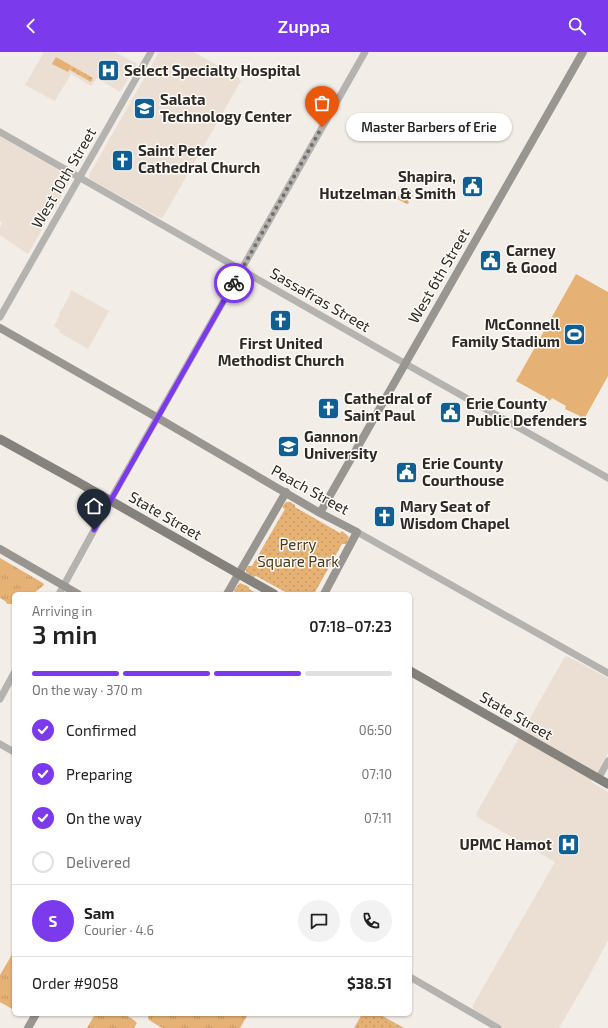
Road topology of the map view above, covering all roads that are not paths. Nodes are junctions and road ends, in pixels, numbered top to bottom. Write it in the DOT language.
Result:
graph roads {
  1 [pos="151,52"];
  2 [pos="365,52"];
  3 [pos="583,52"];
  4 [pos="0,132"];
  5 [pos="79,177"];
  6 [pos="242,270"];
  7 [pos="0,317"];
  8 [pos="0,328"];
  9 [pos="406,363"];
  10 [pos="158,418"];
  11 [pos="0,439"];
  12 [pos="608,478"];
  13 [pos="286,492"];
  14 [pos="110,501"];
  15 [pos="320,513"];
  16 [pos="358,532"];
  17 [pos="0,549"];
  18 [pos="238,575"];
  19 [pos="63,586"];
  20 [pos="60,592"];
  21 [pos="74,592"];
  22 [pos="228,592"];
  23 [pos="270,592"];
  24 [pos="325,592"];
  25 [pos="412,672"];
  26 [pos="608,673"];
  27 [pos="12,677"];
  28 [pos="0,698"];
  29 [pos="0,744"];
  30 [pos="12,751"];
  31 [pos="608,761"];
  32 [pos="598,779"];
  33 [pos="608,784"];
  34 [pos="412,978"];
  35 [pos="35,1016"];
  36 [pos="28,1028"];
  37 [pos="498,1028"];
  1 -- 5 [label="street, West 10th Street"];
  2 -- 6 [label="street"];
  3 -- 9 [label="main road, West 6th Street"];
  4 -- 5 [label="street, Sassafras Street"];
  5 -- 6 [label="street, Sassafras Street"];
  5 -- 7 [label="street, West 10th Street"];
  6 -- 9 [label="street, Sassafras Street"];
  6 -- 10 [label="street"];
  8 -- 10 [label="main road, Peach Street"];
  9 -- 12 [label="street, Sassafras Street"];
  9 -- 15 [label="main road, West 6th Street"];
  10 -- 13 [label="main road, Peach Street"];
  10 -- 14 [label="street"];
  11 -- 14 [label="main road, State Street"];
  13 -- 15 [label="main road, Peach Street"];
  13 -- 18 [label="main road"];
  14 -- 18 [label="main road, State Street"];
  14 -- 19 [label="street"];
  15 -- 16 [label="main road, Peach Street"];
  16 -- 24 [label="main road"];
  16 -- 26 [label="street, Peach Street"];
  17 -- 19 [label="main road"];
  18 -- 22 [label="main road"];
  18 -- 23 [label="main road, State Street"];
  19 -- 20 [label="street"];
  19 -- 21 [label="main road"];
  25 -- 32 [label="main road, State Street"];
  27 -- 28 [label="street"];
  29 -- 30 [label="street"];
  31 -- 32 [label="street"];
  32 -- 33 [label="main road, State Street"];
  34 -- 37 [label="street"];
  35 -- 36 [label="main road"];
}
